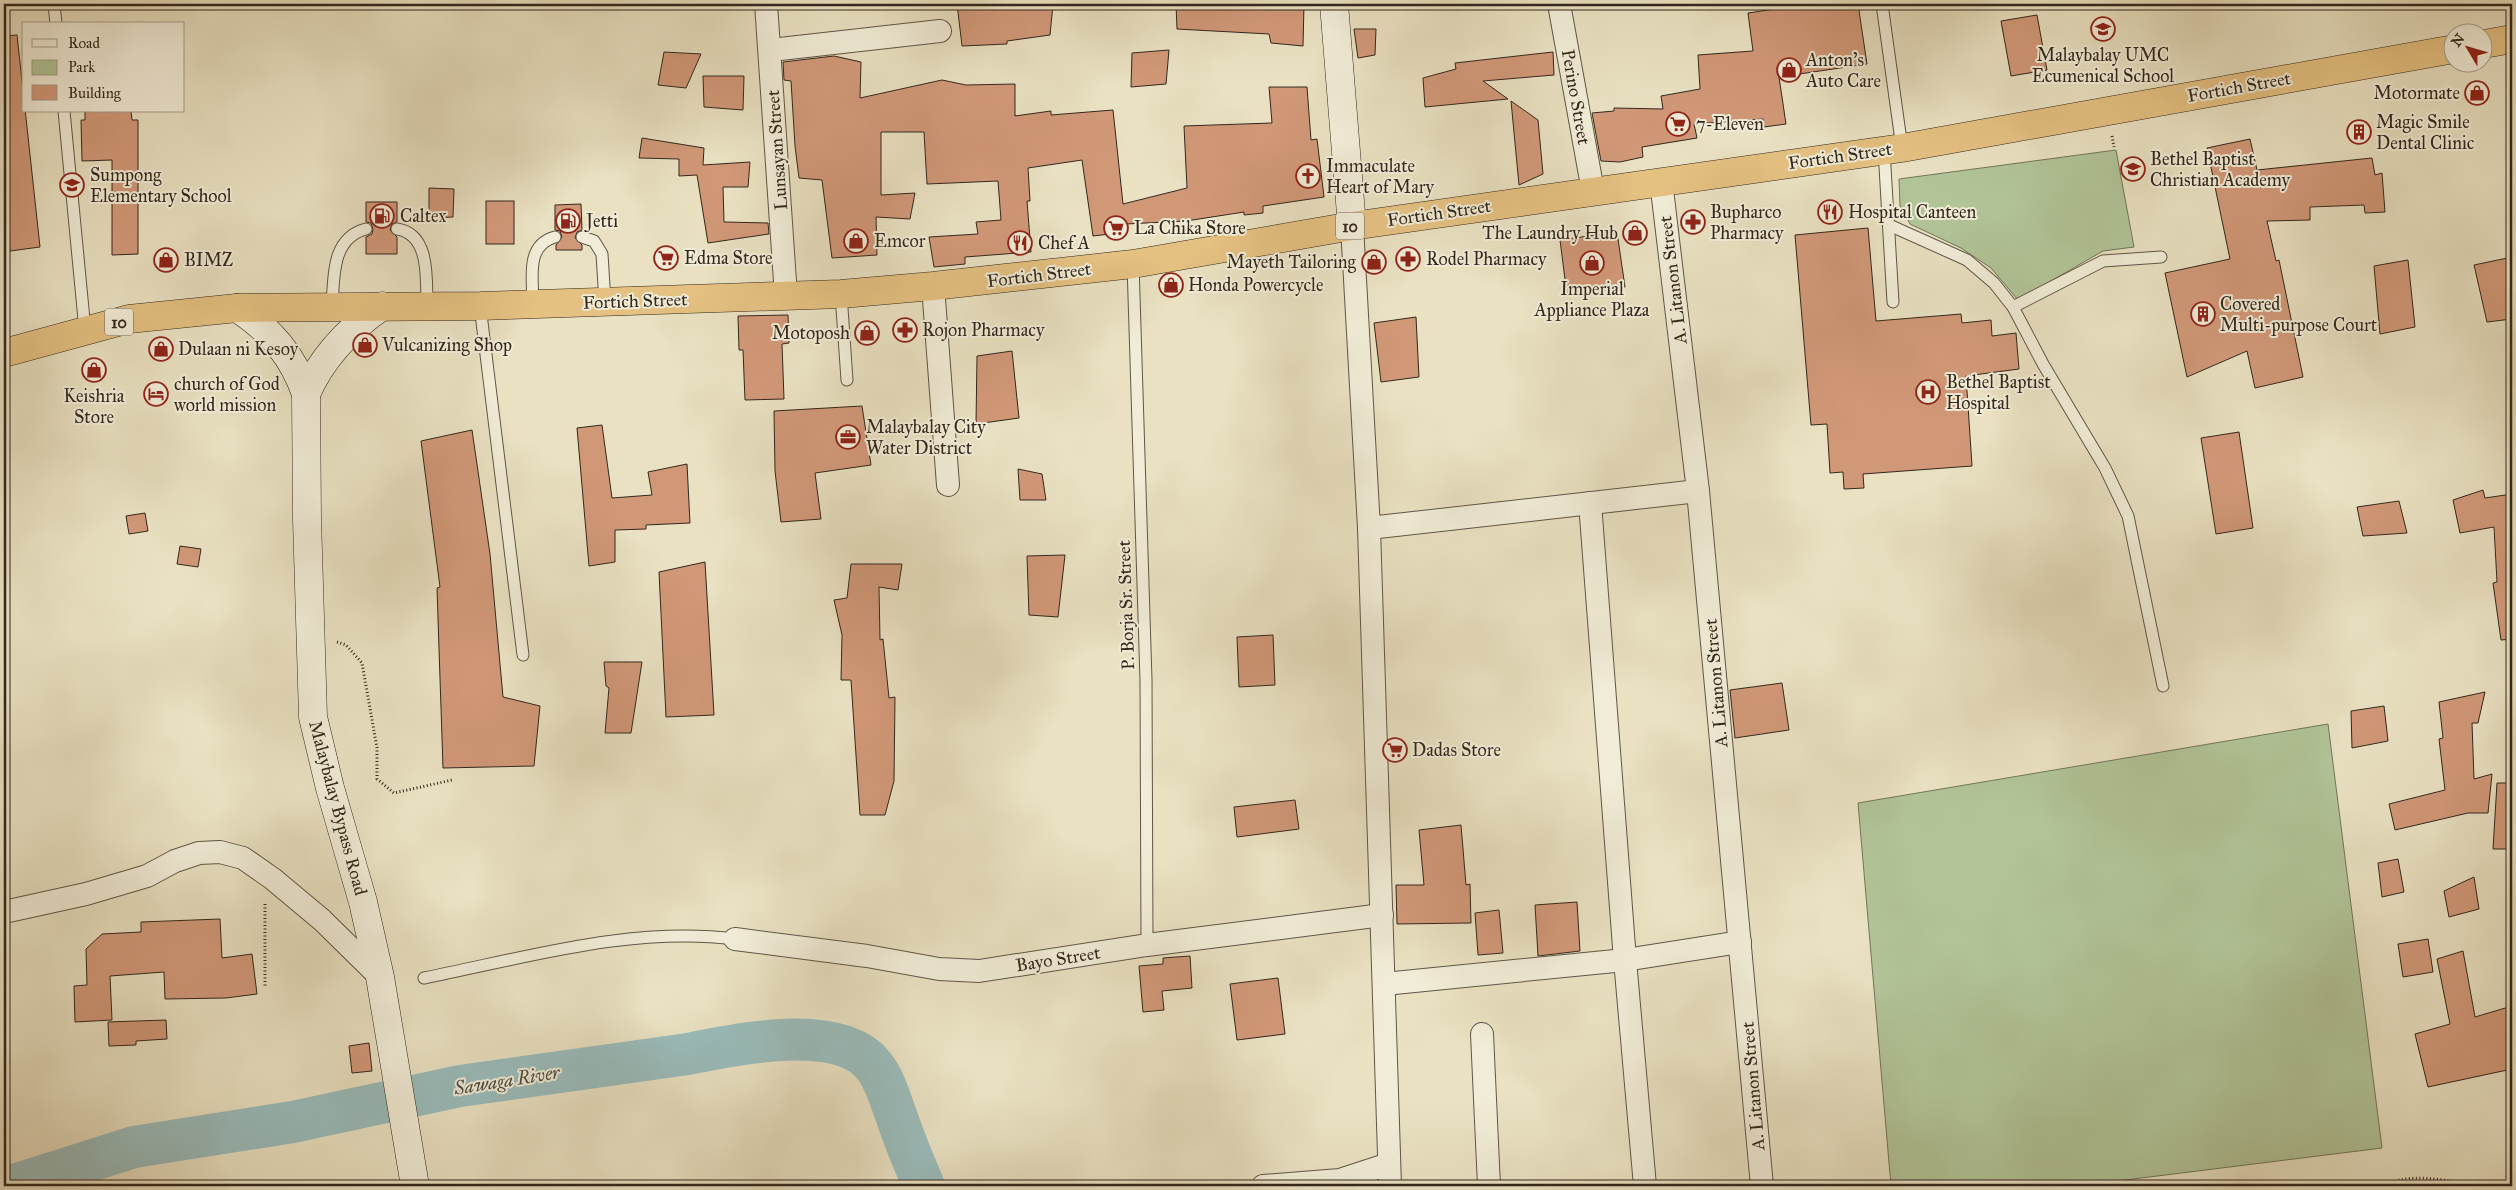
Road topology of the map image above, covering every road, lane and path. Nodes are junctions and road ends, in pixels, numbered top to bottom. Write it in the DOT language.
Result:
graph roads {
  1 [pos="54,4"];
  2 [pos="766,4"];
  3 [pos="1334,4"];
  4 [pos="1558,4"];
  5 [pos="1882,4"];
  6 [pos="56,22"];
  7 [pos="940,31"];
  8 [pos="2512,39"];
  9 [pos="2494,42"];
  10 [pos="771,50"];
  11 [pos="2444,51"];
  12 [pos="64,112"];
  13 [pos="1893,149"];
  14 [pos="1661,181"];
  15 [pos="1593,191"];
  16 [pos="1889,225"];
  17 [pos="1352,226"];
  18 [pos="366,229"];
  19 [pos="397,229"];
  20 [pos="555,237"];
  21 [pos="582,237"];
  22 [pos="2161,257"];
  23 [pos="1133,264"];
  24 [pos="933,286"];
  25 [pos="842,294"];
  26 [pos="786,296"];
  27 [pos="605,302"];
  28 [pos="1893,302"];
  29 [pos="533,304"];
  30 [pos="382,306"];
  31 [pos="428,306"];
  32 [pos="480,306"];
  33 [pos="332,307"];
  34 [pos="2013,307"];
  35 [pos="238,308"];
  36 [pos="85,330"];
  37 [pos="4,353"];
  38 [pos="848,380"];
  39 [pos="306,394"];
  40 [pos="948,485"];
  41 [pos="1698,491"];
  42 [pos="1590,503"];
  43 [pos="1369,528"];
  44 [pos="310,634"];
  45 [pos="523,655"];
  46 [pos="2163,686"];
  47 [pos="452,780"];
  48 [pos="273,879"];
  49 [pos="4,912"];
  50 [pos="1382,915"];
  51 [pos="736,939"];
  52 [pos="1740,942"];
  53 [pos="1146,945"];
  54 [pos="1625,960"];
  55 [pos="380,977"];
  56 [pos="424,978"];
  57 [pos="1384,984"];
  58 [pos="265,987"];
  59 [pos="1482,1034"];
  60 [pos="1389,1164"];
  61 [pos="414,1182"];
  62 [pos="1263,1186"];
  63 [pos="1390,1186"];
  64 [pos="1489,1186"];
  65 [pos="1646,1186"];
  66 [pos="1762,1186"];
  67 [pos="2382,1186"];
  68 [pos="2475,1186"];
  1 -- 6 [label="lane"];
  2 -- 10 [label="street, Lunsayan Street"];
  3 -- 17 [label="main road"];
  4 -- 15 [label="street, Perino Street"];
  5 -- 13 [label="lane"];
  7 -- 10 [label="street"];
  8 -- 9 [label="highway"];
  10 -- 26 [label="street, Lunsayan Street"];
  11 -- 13 [label="highway, Fortich Street / 10"];
  12 -- 36 [label="lane"];
  13 -- 14 [label="highway, Fortich Street / 10"];
  13 -- 16 [label="lane"];
  14 -- 15 [label="highway, Fortich Street / 10"];
  14 -- 41 [label="street, A. Litanon Street"];
  15 -- 17 [label="highway, Fortich Street / 10"];
  16 -- 28 [label="lane"];
  16 -- 34 [label="lane"];
  17 -- 23 [label="highway, Fortich Street / 10"];
  17 -- 43 [label="street"];
  18 -- 33 [label="lane"];
  19 -- 31 [label="lane"];
  20 -- 29 [label="lane"];
  21 -- 27 [label="lane"];
  22 -- 34 [label="lane"];
  23 -- 24 [label="highway, Fortich Street / 10"];
  23 -- 53 [label="lane, P. Borja Sr. Street"];
  24 -- 25 [label="highway, Fortich Street / 10"];
  24 -- 40 [label="street"];
  25 -- 26 [label="highway, Fortich Street / 10"];
  25 -- 38 [label="lane"];
  26 -- 27 [label="highway, Fortich Street / 10"];
  27 -- 29 [label="highway, Fortich Street / 10"];
  29 -- 32 [label="highway, Fortich Street / 10"];
  30 -- 31 [label="highway, Fortich Street / 10"];
  30 -- 33 [label="highway, Fortich Street / 10"];
  30 -- 39 [label="main road, Malaybalay Bypass Road"];
  31 -- 32 [label="highway, Fortich Street / 10"];
  32 -- 45 [label="lane"];
  33 -- 35 [label="highway, Fortich Street / 10"];
  34 -- 46 [label="lane"];
  35 -- 36 [label="highway, 10"];
  35 -- 39 [label="main road, Malaybalay Bypass Road"];
  36 -- 37 [label="highway, 10"];
  39 -- 44 [label="main road, Malaybalay Bypass Road"];
  41 -- 42 [label="street"];
  41 -- 52 [label="street, A. Litanon Street"];
  42 -- 43 [label="street"];
  42 -- 54 [label="street"];
  43 -- 50 [label="street"];
  44 -- 47 [label="path"];
  44 -- 55 [label="main road, Malaybalay Bypass Road"];
  48 -- 49 [label="street"];
  48 -- 55 [label="street"];
  48 -- 58 [label="path"];
  50 -- 53 [label="street, Bayo Street"];
  50 -- 57 [label="street"];
  51 -- 53 [label="street, Bayo Street"];
  51 -- 56 [label="lane"];
  52 -- 54 [label="street"];
  52 -- 66 [label="street, A. Litanon Street"];
  54 -- 57 [label="street"];
  54 -- 65 [label="street"];
  55 -- 61 [label="main road, Malaybalay Bypass Road"];
  57 -- 60 [label="street"];
  59 -- 64 [label="street"];
  60 -- 62 [label="street"];
  60 -- 63 [label="street"];
  67 -- 68 [label="path"];
}
